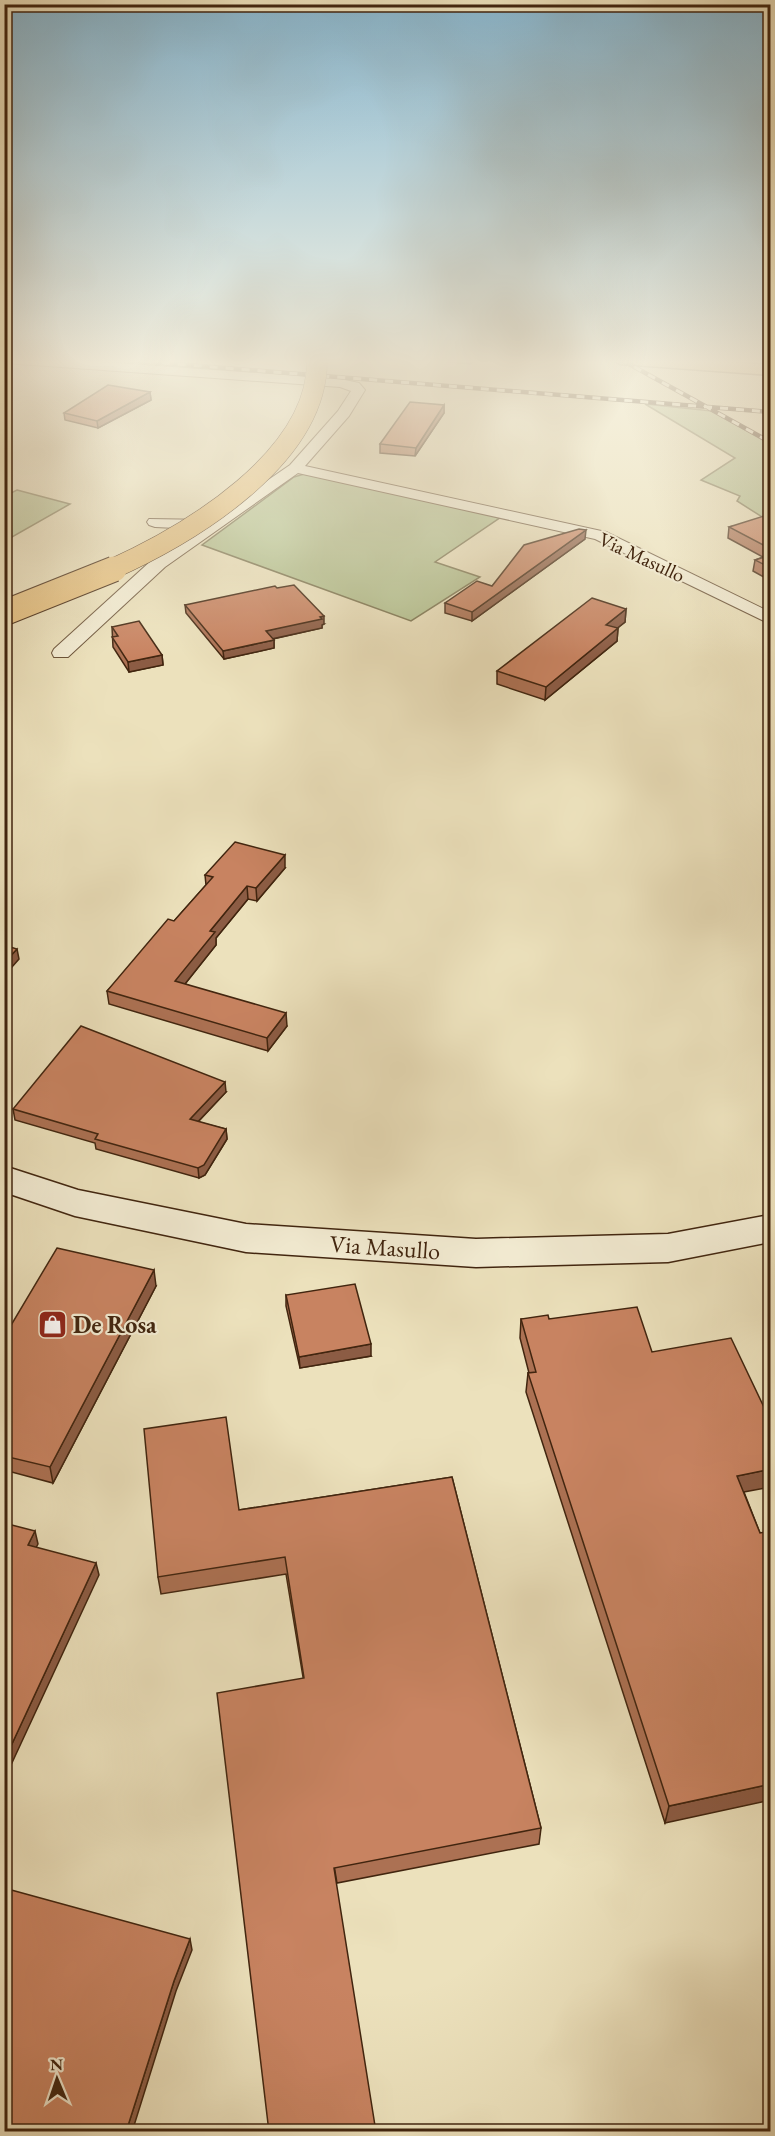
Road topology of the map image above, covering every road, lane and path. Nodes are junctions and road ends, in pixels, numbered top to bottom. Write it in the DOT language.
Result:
graph roads {
  1 [pos="273,459"];
  2 [pos="303,459"];
  3 [pos="295,468"];
  4 [pos="155,522"];
  5 [pos="216,525"];
  6 [pos="4,614"];
  7 [pos="771,619"];
  8 [pos="61,653"];
  9 [pos="4,1179"];
  10 [pos="771,1229"];
  1 -- 6 [label="highway, bridge"];
  2 -- 3 [label="street"];
  3 -- 5 [label="street"];
  3 -- 7 [label="street, Via Masullo"];
  4 -- 5 [label="street"];
  5 -- 8 [label="street"];
  9 -- 10 [label="main road, Via Masullo"];
}
